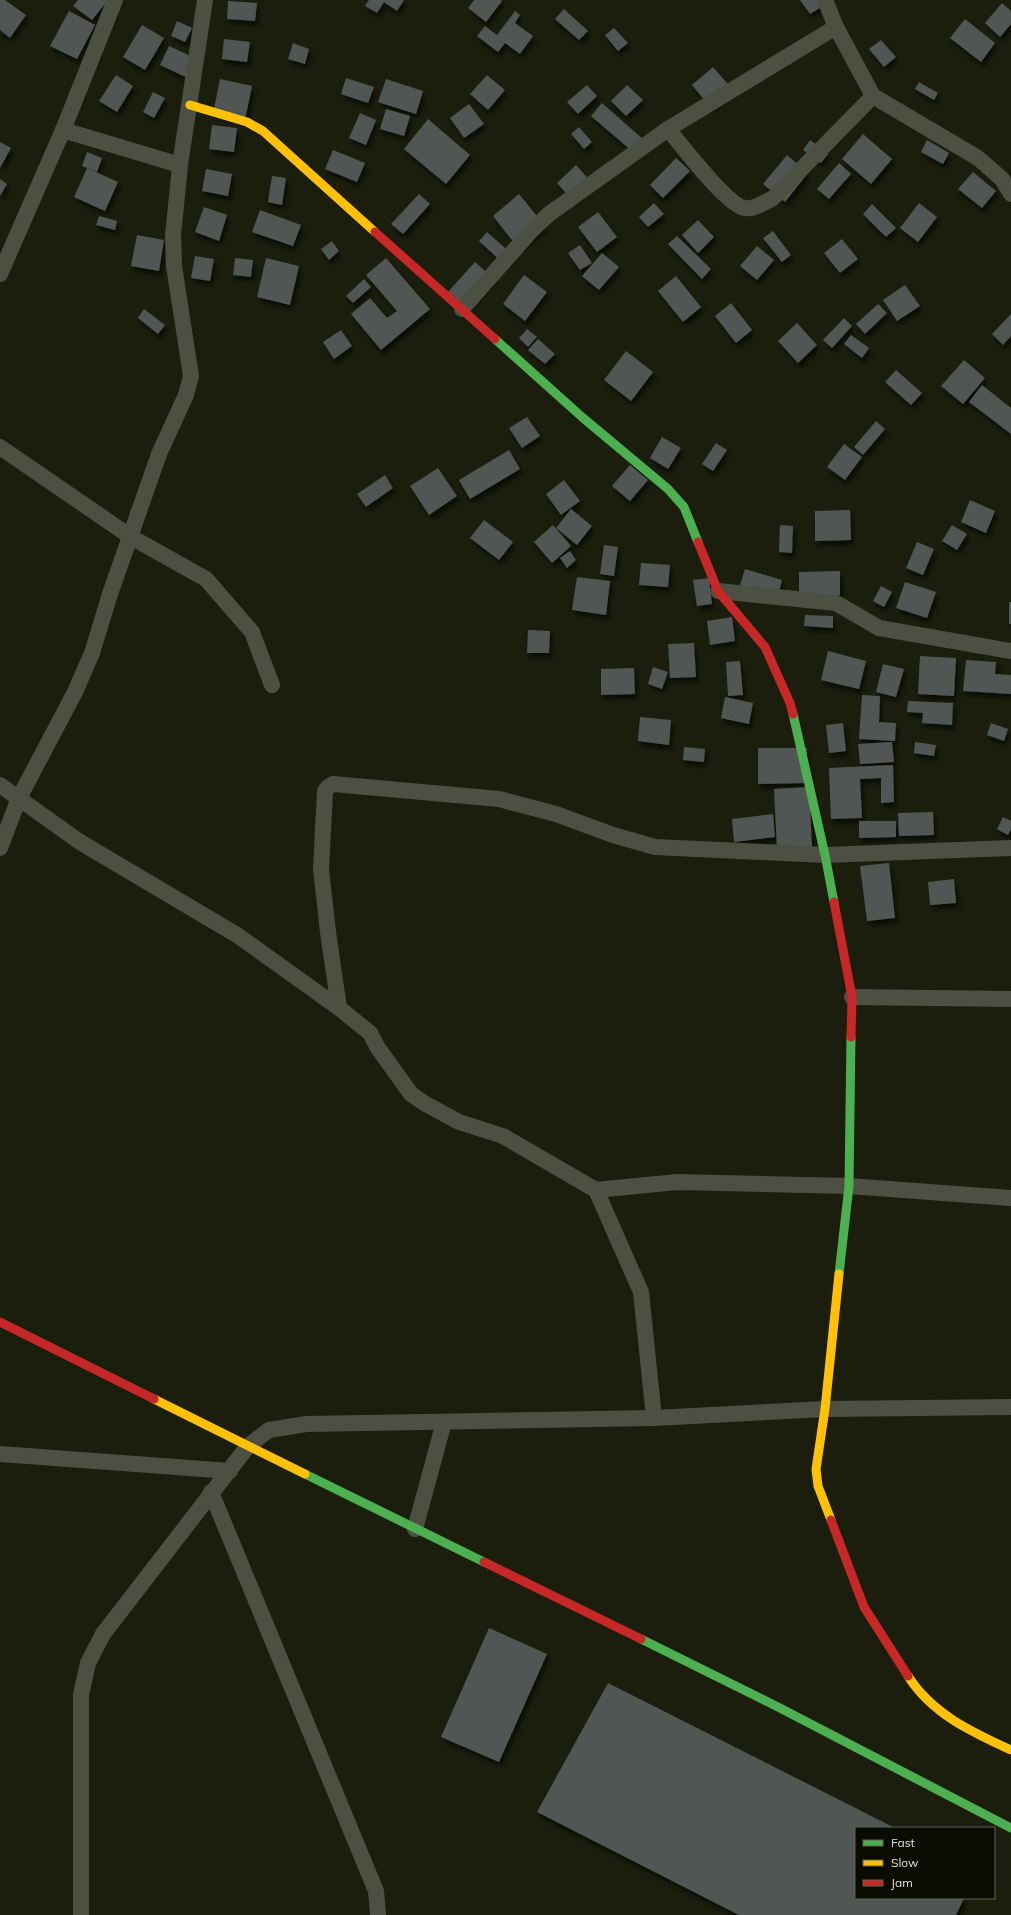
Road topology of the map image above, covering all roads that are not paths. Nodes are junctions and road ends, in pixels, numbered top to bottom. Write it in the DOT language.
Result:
graph roads {
  1 [pos="115,0"];
  2 [pos="205,0"];
  3 [pos="825,0"];
  4 [pos="836,27"];
  5 [pos="873,96"];
  6 [pos="190,105"];
  7 [pos="668,129"];
  8 [pos="63,130"];
  9 [pos="180,165"];
  10 [pos="1011,194"];
  11 [pos="0,274"];
  12 [pos="462,309"];
  13 [pos="0,447"];
  14 [pos="131,537"];
  15 [pos="718,591"];
  16 [pos="1011,651"];
  17 [pos="272,685"];
  18 [pos="0,784"];
  19 [pos="19,798"];
  20 [pos="0,848"];
  21 [pos="1011,848"];
  22 [pos="825,855"];
  23 [pos="852,997"];
  24 [pos="1011,999"];
  25 [pos="339,1008"];
  26 [pos="848,1186"];
  27 [pos="596,1190"];
  28 [pos="1011,1198"];
  29 [pos="0,1322"];
  30 [pos="1011,1407"];
  31 [pos="824,1410"];
  32 [pos="654,1418"];
  33 [pos="444,1422"];
  34 [pos="248,1446"];
  35 [pos="0,1454"];
  36 [pos="230,1471"];
  37 [pos="211,1492"];
  38 [pos="415,1529"];
  39 [pos="1011,1750"];
  40 [pos="1011,1828"];
  41 [pos="82,1915"];
  42 [pos="378,1915"];
  1 -- 8 [label="street"];
  2 -- 6 [label="street"];
  3 -- 4 [label="street"];
  4 -- 5 [label="street"];
  4 -- 7 [label="street"];
  5 -- 7 [label="street"];
  5 -- 10 [label="street"];
  6 -- 9 [label="street"];
  6 -- 12 [label="street"];
  7 -- 12 [label="street"];
  8 -- 9 [label="street"];
  8 -- 11 [label="street"];
  9 -- 14 [label="street"];
  12 -- 15 [label="street"];
  13 -- 14 [label="street"];
  14 -- 17 [label="street"];
  14 -- 19 [label="street"];
  15 -- 16 [label="street"];
  15 -- 22 [label="street"];
  18 -- 19 [label="street"];
  19 -- 20 [label="street"];
  19 -- 25 [label="street"];
  21 -- 22 [label="street"];
  22 -- 23 [label="street"];
  22 -- 25 [label="street"];
  23 -- 24 [label="street"];
  23 -- 26 [label="street"];
  25 -- 27 [label="street"];
  26 -- 27 [label="street"];
  26 -- 28 [label="street"];
  26 -- 31 [label="street"];
  27 -- 32 [label="street"];
  29 -- 34 [label="street"];
  30 -- 31 [label="street"];
  31 -- 32 [label="street"];
  31 -- 39 [label="street"];
  32 -- 33 [label="street"];
  33 -- 34 [label="street"];
  33 -- 38 [label="street"];
  34 -- 36 [label="street"];
  34 -- 38 [label="street"];
  35 -- 36 [label="street"];
  36 -- 37 [label="street"];
  37 -- 41 [label="street"];
  37 -- 42 [label="street"];
  38 -- 40 [label="street"];
}
